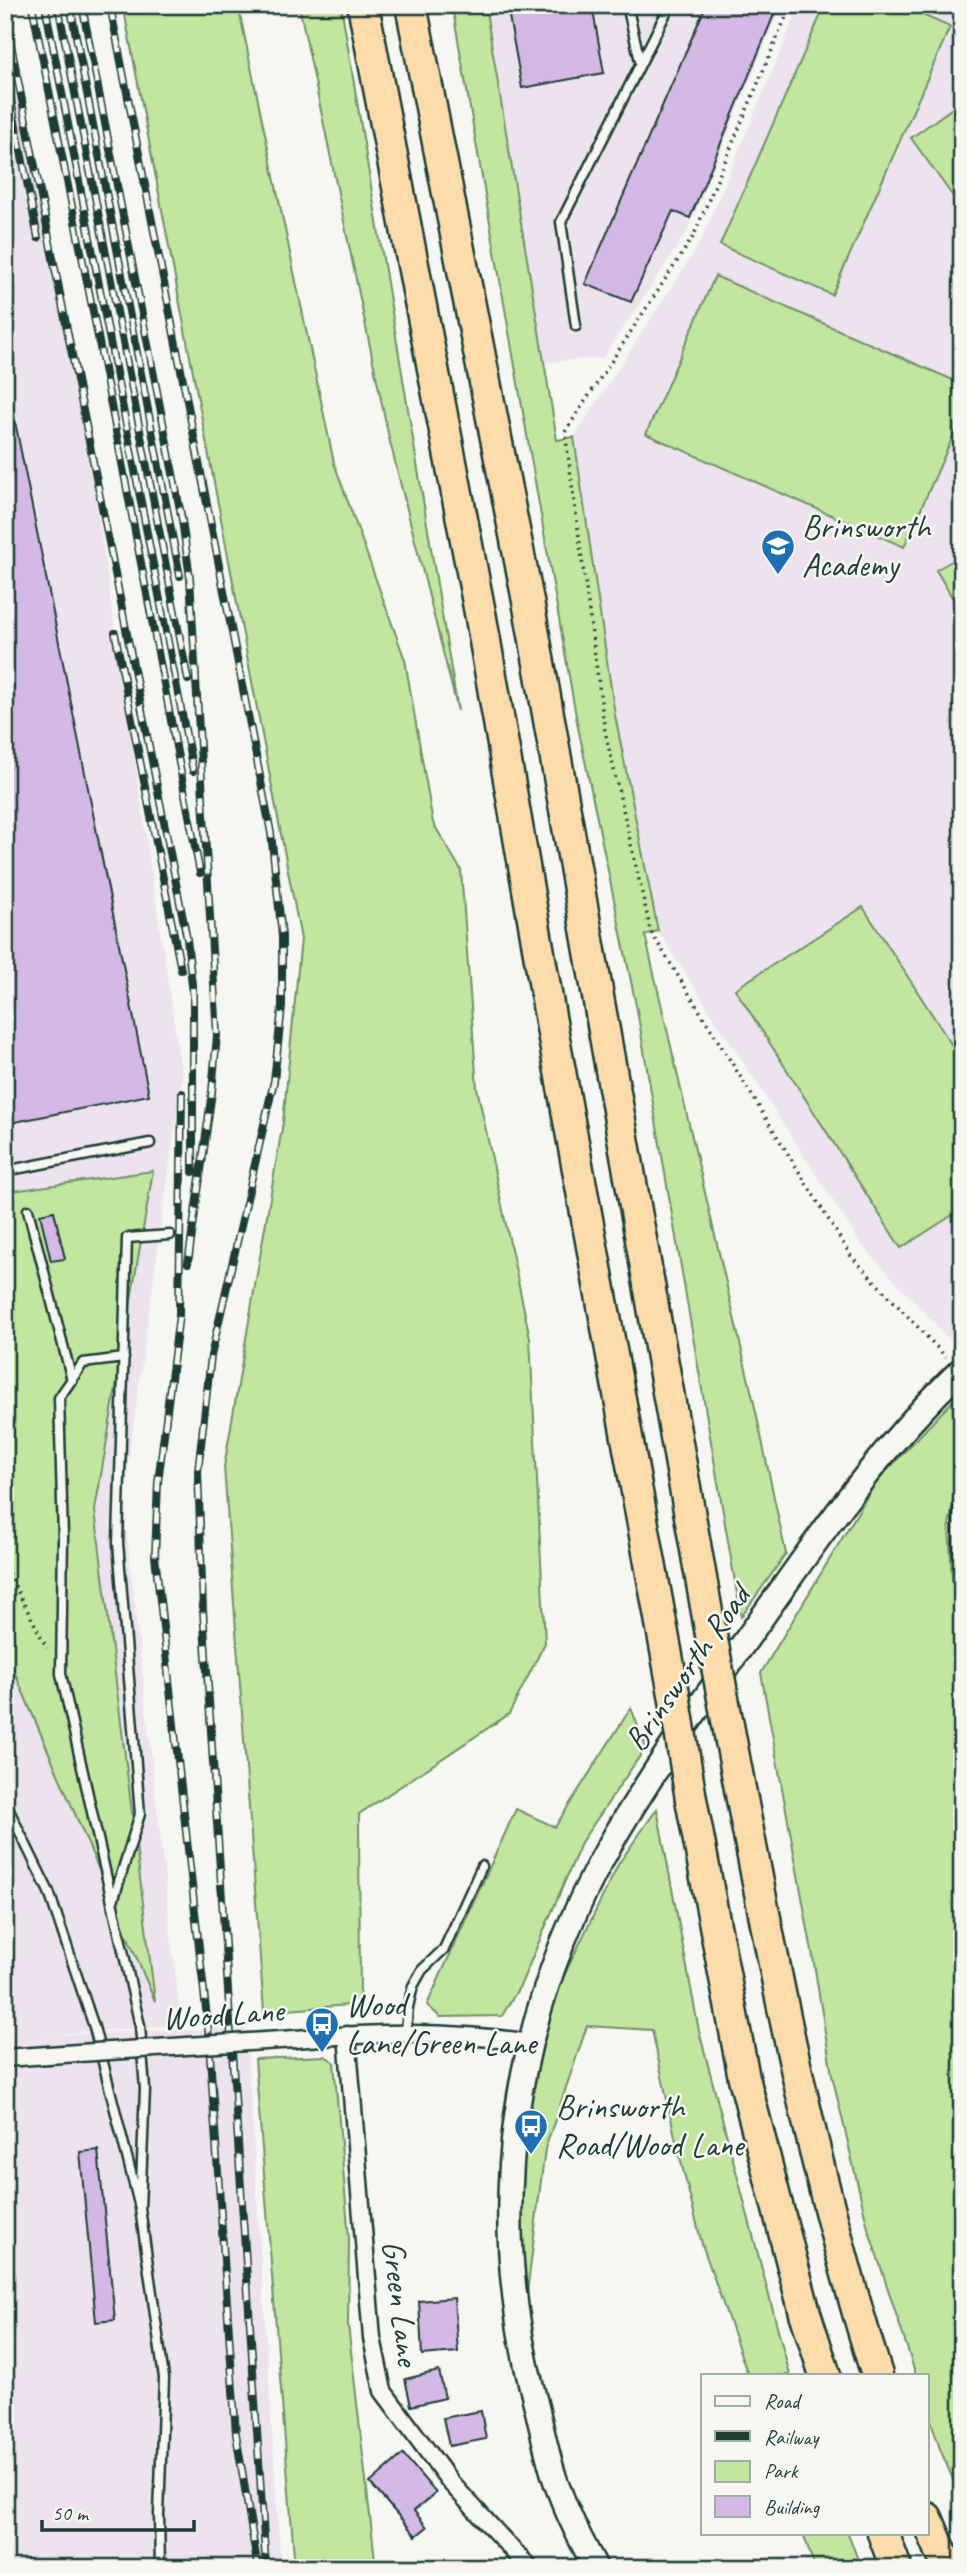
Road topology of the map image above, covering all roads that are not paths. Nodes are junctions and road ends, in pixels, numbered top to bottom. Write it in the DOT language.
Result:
graph roads {
  1 [pos="363,5"];
  2 [pos="411,5"];
  3 [pos="626,5"];
  4 [pos="670,5"];
  5 [pos="640,61"];
  6 [pos="576,326"];
  7 [pos="150,1143"];
  8 [pos="5,1171"];
  9 [pos="28,1210"];
  10 [pos="170,1235"];
  11 [pos="124,1358"];
  12 [pos="961,1370"];
  13 [pos="72,1380"];
  14 [pos="962,1511"];
  15 [pos="962,1554"];
  16 [pos="5,1802"];
  17 [pos="482,1866"];
  18 [pos="113,1902"];
  19 [pos="406,2032"];
  20 [pos="347,2035"];
  21 [pos="528,2043"];
  22 [pos="5,2058"];
  23 [pos="140,2208"];
  24 [pos="825,2374"];
  25 [pos="877,2374"];
  26 [pos="928,2520"];
  27 [pos="883,2534"];
  28 [pos="160,2568"];
  29 [pos="529,2568"];
  30 [pos="596,2568"];
  31 [pos="897,2568"];
  32 [pos="948,2568"];
  1 -- 24 [label="highway, bridge"];
  2 -- 25 [label="highway, bridge"];
  3 -- 5 [label="lane"];
  4 -- 5 [label="lane"];
  5 -- 6 [label="lane"];
  7 -- 8 [label="lane"];
  9 -- 13 [label="lane"];
  10 -- 11 [label="lane"];
  11 -- 13 [label="lane"];
  11 -- 18 [label="lane"];
  12 -- 21 [label="main road, Brinsworth Road"];
  13 -- 18 [label="lane"];
  14 -- 15 [label="street"];
  16 -- 23 [label="lane"];
  17 -- 19 [label="lane"];
  18 -- 23 [label="lane"];
  19 -- 20 [label="street, Wood Lane"];
  19 -- 21 [label="street, Wood Lane"];
  20 -- 22 [label="street, Wood Lane, bridge"];
  20 -- 29 [label="street, Green Lane"];
  21 -- 30 [label="main road, Brinsworth Road"];
  23 -- 28 [label="lane"];
  26 -- 32 [label="highway"];
  27 -- 31 [label="highway"];
}
